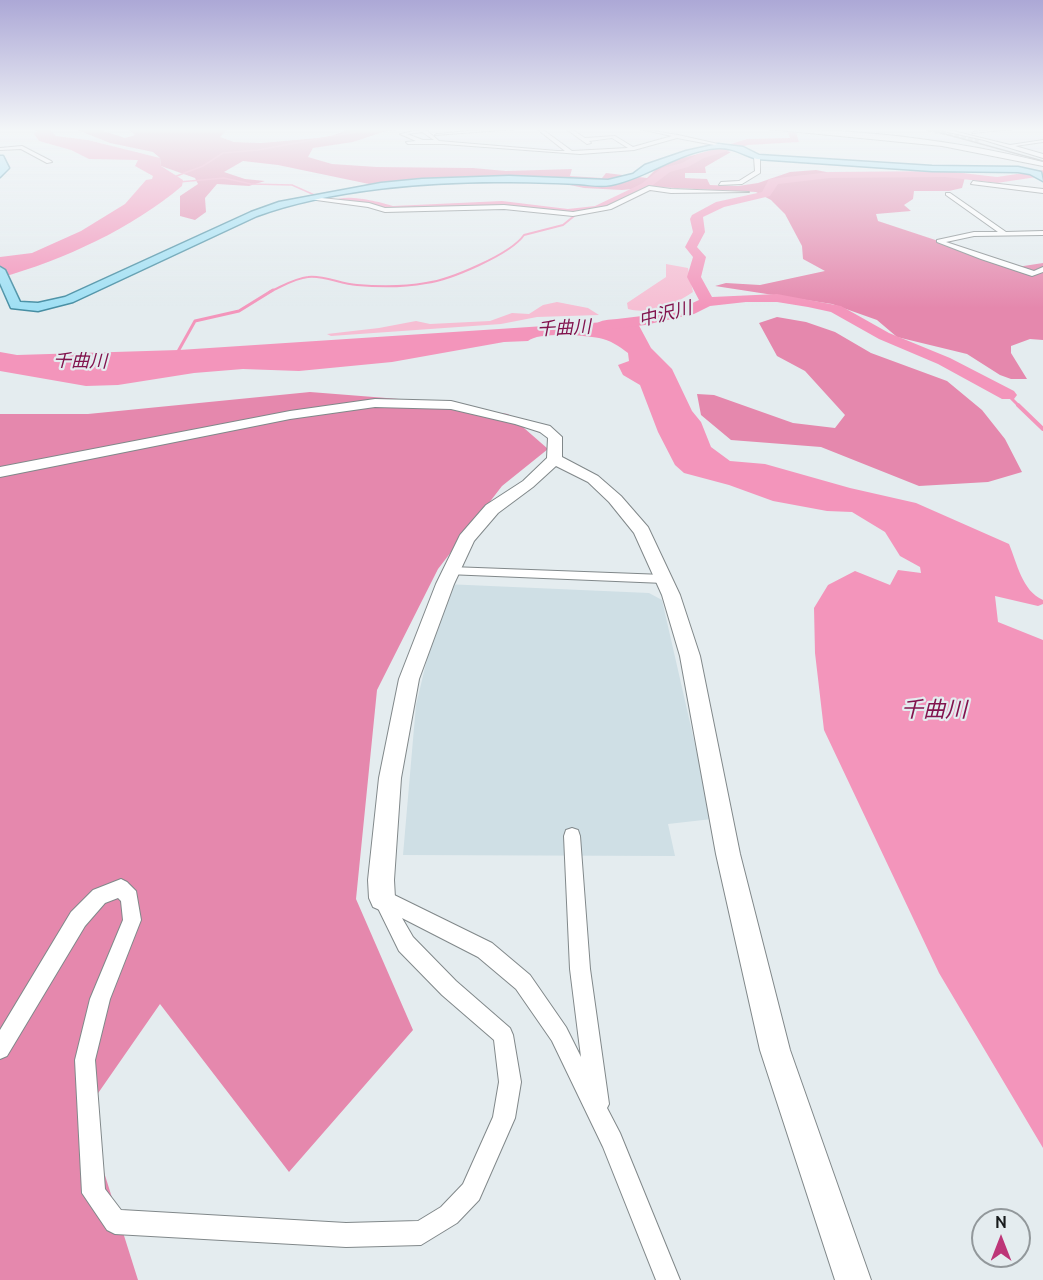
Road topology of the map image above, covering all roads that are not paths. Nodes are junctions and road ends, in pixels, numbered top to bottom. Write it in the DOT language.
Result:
graph roads {
  1 [pos="365,189"];
  2 [pos="668,189"];
  3 [pos="1023,189"];
  4 [pos="673,190"];
  5 [pos="1043,191"];
  6 [pos="746,192"];
  7 [pos="948,194"];
  8 [pos="312,198"];
  9 [pos="1004,233"];
  10 [pos="1043,233"];
  11 [pos="1043,269"];
  12 [pos="0,270"];
  13 [pos="554,459"];
  14 [pos="0,472"];
  15 [pos="451,571"];
  16 [pos="664,579"];
  17 [pos="572,836"];
  18 [pos="382,898"];
  19 [pos="0,1049"];
  20 [pos="599,1114"];
  21 [pos="668,1280"];
  22 [pos="852,1280"];
  1 -- 8 [label="main road"];
  2 -- 4 [label="street"];
  3 -- 5 [label="street"];
  4 -- 6 [label="street"];
  4 -- 8 [label="street"];
  7 -- 9 [label="street"];
  8 -- 12 [label="main road"];
  9 -- 10 [label="street"];
  9 -- 11 [label="street"];
  13 -- 14 [label="street"];
  13 -- 15 [label="street"];
  13 -- 16 [label="street"];
  15 -- 16 [label="street"];
  15 -- 18 [label="street"];
  16 -- 22 [label="street"];
  17 -- 20 [label="street"];
  18 -- 19 [label="street"];
  18 -- 20 [label="street"];
  20 -- 21 [label="street"];
}
